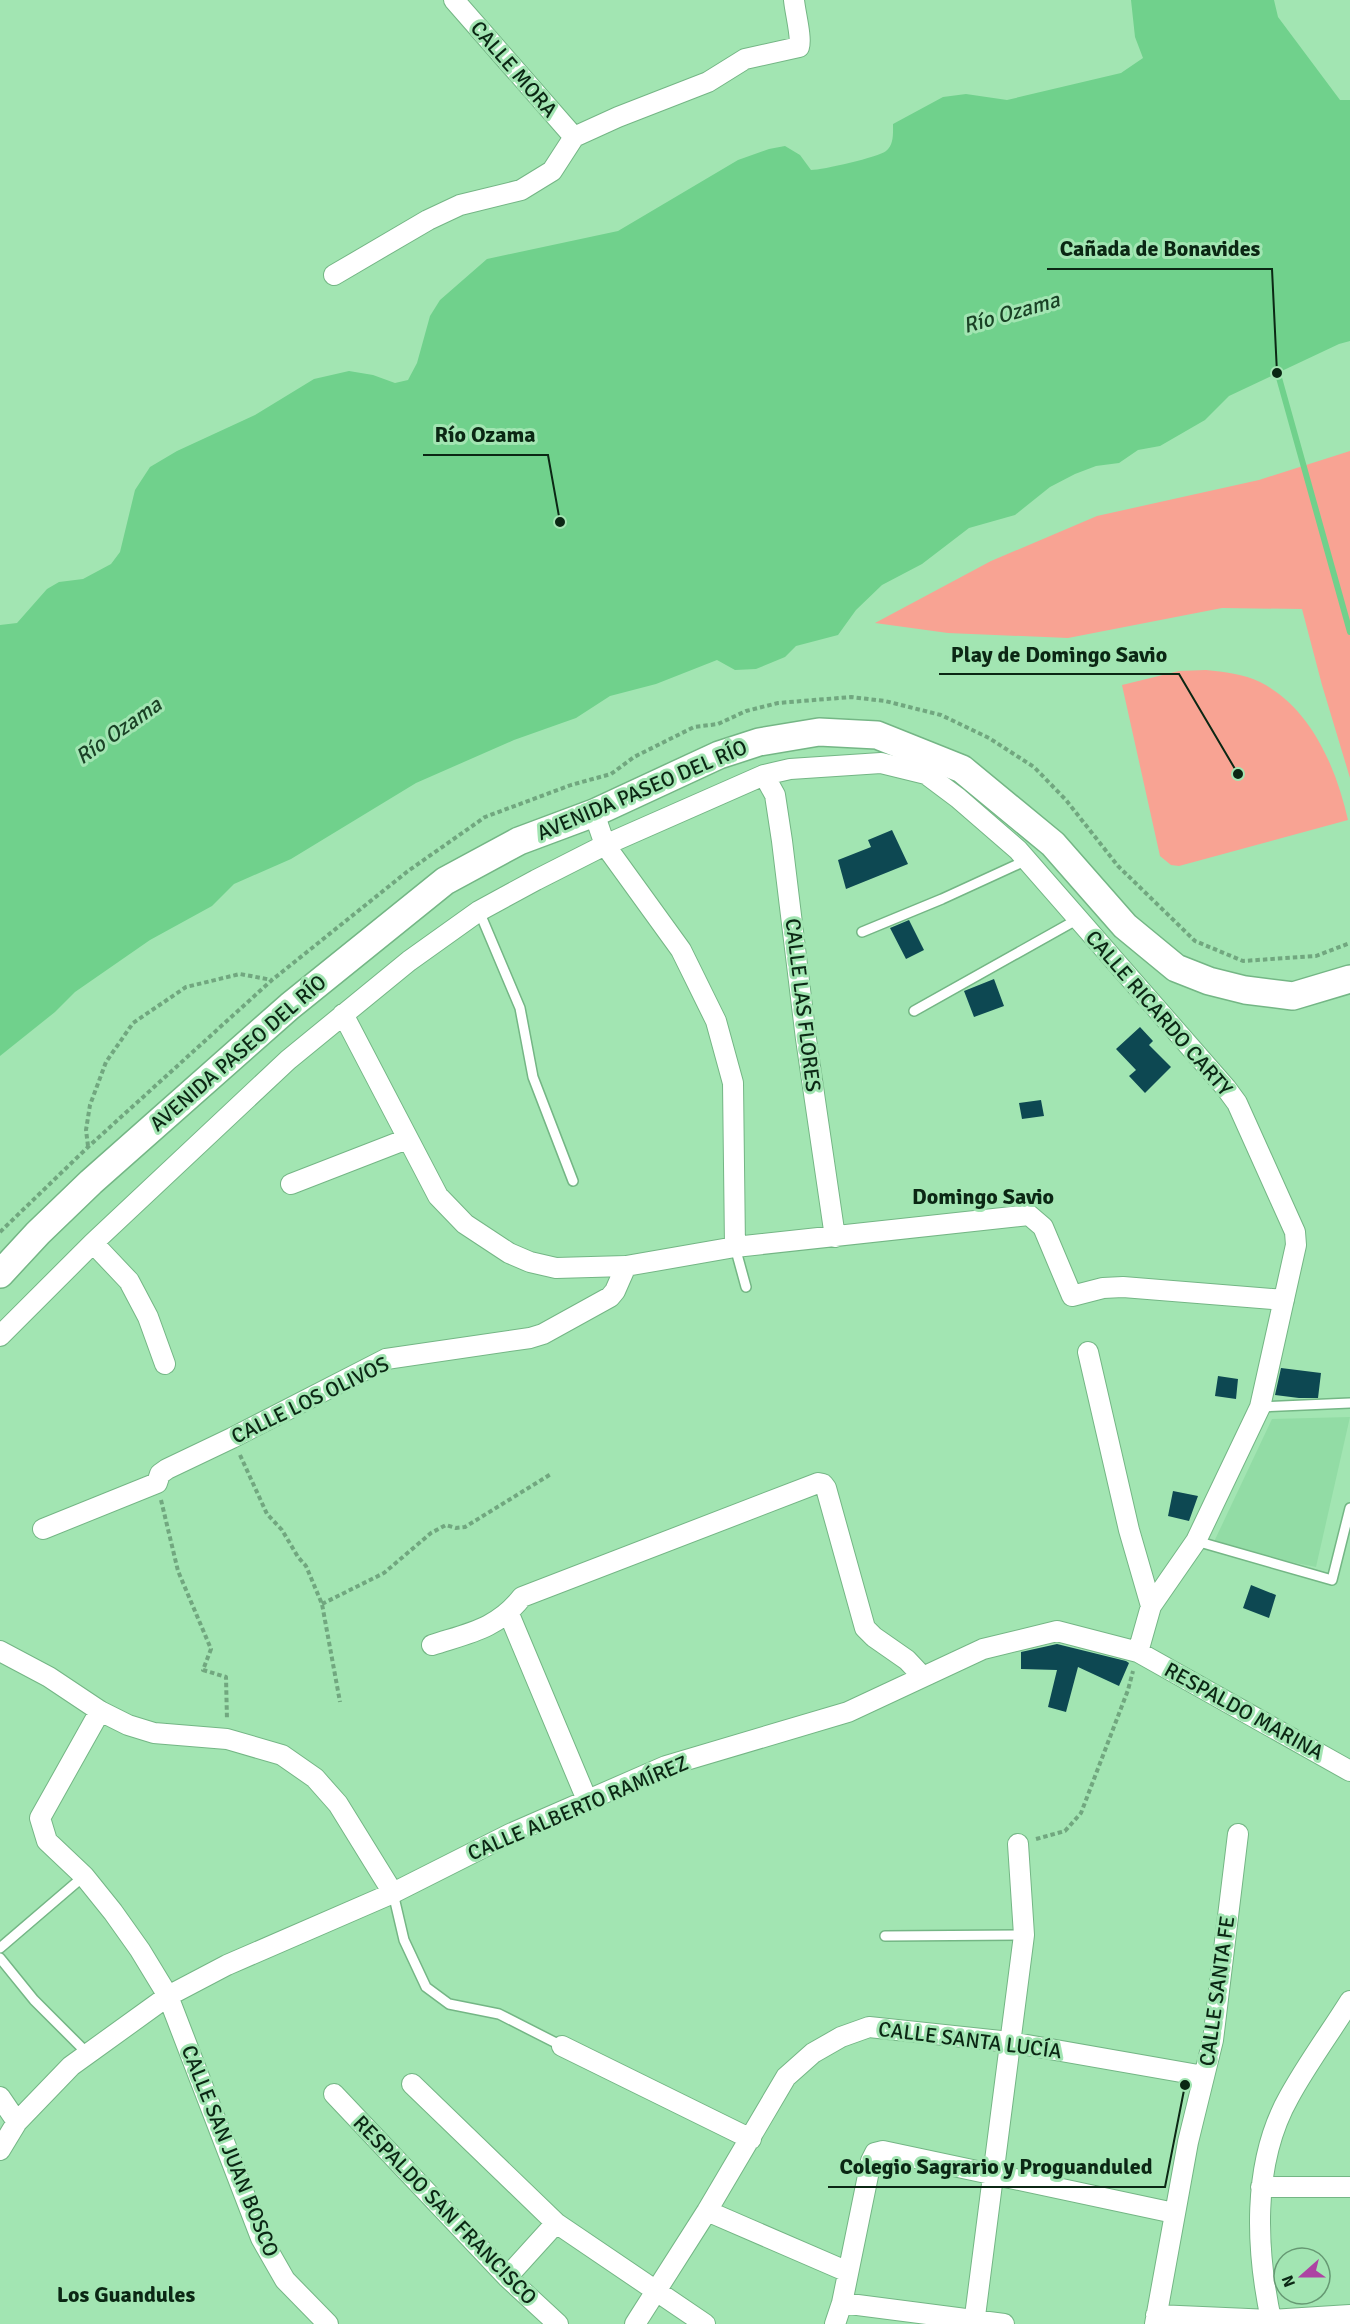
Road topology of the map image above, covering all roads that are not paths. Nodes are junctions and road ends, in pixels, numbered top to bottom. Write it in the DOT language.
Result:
graph roads {
  1 [pos="454,0"];
  2 [pos="794,0"];
  3 [pos="574,137"];
  4 [pos="334,275"];
  5 [pos="765,775"];
  6 [pos="594,813"];
  7 [pos="605,845"];
  8 [pos="1027,860"];
  9 [pos="479,912"];
  10 [pos="1078,919"];
  11 [pos="862,932"];
  12 [pos="1350,979"];
  13 [pos="914,1011"];
  14 [pos="343,1014"];
  15 [pos="408,1139"];
  16 [pos="573,1180"];
  17 [pos="291,1184"];
  18 [pos="835,1237"];
  19 [pos="93,1243"];
  20 [pos="735,1247"];
  21 [pos="626,1266"];
  22 [pos="0,1274"];
  23 [pos="746,1287"];
  24 [pos="1284,1300"];
  25 [pos="0,1336"];
  26 [pos="1088,1352"];
  27 [pos="165,1364"];
  28 [pos="1350,1403"];
  29 [pos="1260,1407"];
  30 [pos="1350,1508"];
  31 [pos="43,1529"];
  32 [pos="1196,1541"];
  33 [pos="1150,1606"];
  34 [pos="509,1614"];
  35 [pos="432,1645"];
  36 [pos="0,1651"];
  37 [pos="1138,1652"];
  38 [pos="923,1677"];
  39 [pos="100,1711"];
  40 [pos="1350,1771"];
  41 [pos="587,1800"];
  42 [pos="1238,1834"];
  43 [pos="1018,1844"];
  44 [pos="84,1876"];
  45 [pos="393,1893"];
  46 [pos="1024,1935"];
  47 [pos="885,1936"];
  48 [pos="0,1948"];
  49 [pos="0,1958"];
  50 [pos="168,1996"];
  51 [pos="1350,2001"];
  52 [pos="1010,2042"];
  53 [pos="562,2046"];
  54 [pos="87,2053"];
  55 [pos="1204,2076"];
  56 [pos="412,2084"];
  57 [pos="334,2094"];
  58 [pos="0,2097"];
  59 [pos="17,2122"];
  60 [pos="751,2139"];
  61 [pos="0,2150"];
  62 [pos="994,2175"];
  63 [pos="1261,2187"];
  64 [pos="1350,2187"];
  65 [pos="707,2211"];
  66 [pos="1174,2213"];
  67 [pos="556,2223"];
  68 [pos="848,2272"];
  69 [pos="507,2277"];
  70 [pos="656,2290"];
  71 [pos="842,2304"];
  72 [pos="1350,2315"];
  73 [pos="1155,2320"];
  74 [pos="1272,2322"];
  75 [pos="974,2323"];
  76 [pos="328,2324"];
  77 [pos="558,2324"];
  78 [pos="634,2324"];
  79 [pos="705,2324"];
  80 [pos="835,2324"];
  81 [pos="1004,2324"];
  1 -- 3 [label="street, CALLE MORA"];
  2 -- 3 [label="street"];
  3 -- 4 [label="street"];
  5 -- 7 [label="street, AVENIDA PASEO DEL RÍO"];
  5 -- 8 [label="street, CALLE RICARDO CARTY"];
  5 -- 18 [label="street, CALLE LAS FLORES"];
  6 -- 7 [label="street"];
  6 -- 12 [label="street, AVENIDA PASEO DEL RÍO"];
  6 -- 22 [label="street, AVENIDA PASEO DEL RÍO"];
  7 -- 9 [label="street, AVENIDA PASEO DEL RÍO"];
  7 -- 20 [label="street"];
  8 -- 10 [label="street, CALLE RICARDO CARTY"];
  8 -- 11 [label="lane"];
  9 -- 14 [label="street, AVENIDA PASEO DEL RÍO"];
  9 -- 16 [label="lane"];
  10 -- 13 [label="lane"];
  10 -- 24 [label="street, CALLE RICARDO CARTY"];
  14 -- 15 [label="street"];
  14 -- 19 [label="street, AVENIDA PASEO DEL RÍO"];
  15 -- 17 [label="street"];
  15 -- 21 [label="street"];
  18 -- 20 [label="street"];
  18 -- 24 [label="street"];
  19 -- 25 [label="street, AVENIDA PASEO DEL RÍO"];
  19 -- 27 [label="street"];
  20 -- 21 [label="street"];
  20 -- 23 [label="lane"];
  21 -- 31 [label="street, CALLE LOS OLIVOS"];
  24 -- 29 [label="street, CALLE RICARDO CARTY"];
  26 -- 33 [label="street"];
  28 -- 29 [label="lane"];
  29 -- 32 [label="street, CALLE RICARDO CARTY"];
  30 -- 32 [label="lane"];
  32 -- 33 [label="street, CALLE RICARDO CARTY"];
  33 -- 37 [label="street, CALLE RICARDO CARTY"];
  34 -- 35 [label="street"];
  34 -- 38 [label="street"];
  34 -- 41 [label="street"];
  36 -- 39 [label="street"];
  37 -- 38 [label="street, CALLE ALBERTO RAMÍREZ"];
  37 -- 40 [label="street, RESPALDO MARINA"];
  38 -- 41 [label="street, CALLE ALBERTO RAMÍREZ"];
  39 -- 44 [label="street, CALLE SAN JUAN BOSCO"];
  39 -- 45 [label="street"];
  41 -- 45 [label="street, CALLE ALBERTO RAMÍREZ"];
  42 -- 55 [label="street, CALLE SANTA FE"];
  43 -- 46 [label="street"];
  44 -- 48 [label="lane"];
  44 -- 50 [label="street, CALLE SAN JUAN BOSCO"];
  45 -- 50 [label="street, CALLE ALBERTO RAMÍREZ"];
  45 -- 53 [label="lane"];
  46 -- 47 [label="lane"];
  46 -- 52 [label="street"];
  49 -- 54 [label="lane"];
  50 -- 54 [label="street, CALLE ALBERTO RAMÍREZ"];
  50 -- 76 [label="street, CALLE SAN JUAN BOSCO"];
  51 -- 63 [label="street"];
  52 -- 55 [label="street, CALLE SANTA LUCÍA"];
  52 -- 60 [label="street, CALLE SANTA LUCÍA"];
  52 -- 62 [label="street"];
  53 -- 60 [label="street"];
  54 -- 59 [label="street, CALLE ALBERTO RAMÍREZ"];
  55 -- 66 [label="street, CALLE SANTA FE"];
  56 -- 67 [label="street"];
  57 -- 69 [label="street, RESPALDO SAN FRANCISCO"];
  58 -- 59 [label="street"];
  59 -- 61 [label="street, CALLE ALBERTO RAMÍREZ"];
  60 -- 65 [label="street, CALLE SANTA LUCÍA"];
  62 -- 66 [label="street"];
  62 -- 68 [label="street"];
  62 -- 75 [label="street"];
  63 -- 64 [label="street"];
  63 -- 74 [label="street"];
  65 -- 68 [label="street"];
  65 -- 70 [label="street, CALLE SANTA LUCÍA"];
  66 -- 73 [label="street, CALLE SANTA FE"];
  67 -- 69 [label="street"];
  67 -- 70 [label="street"];
  68 -- 71 [label="street"];
  69 -- 77 [label="street, RESPALDO SAN FRANCISCO"];
  70 -- 78 [label="street, CALLE SANTA LUCÍA"];
  70 -- 79 [label="street"];
  71 -- 75 [label="street"];
  71 -- 80 [label="street"];
  72 -- 74 [label="street"];
  73 -- 74 [label="street"];
  75 -- 81 [label="street"];
}
